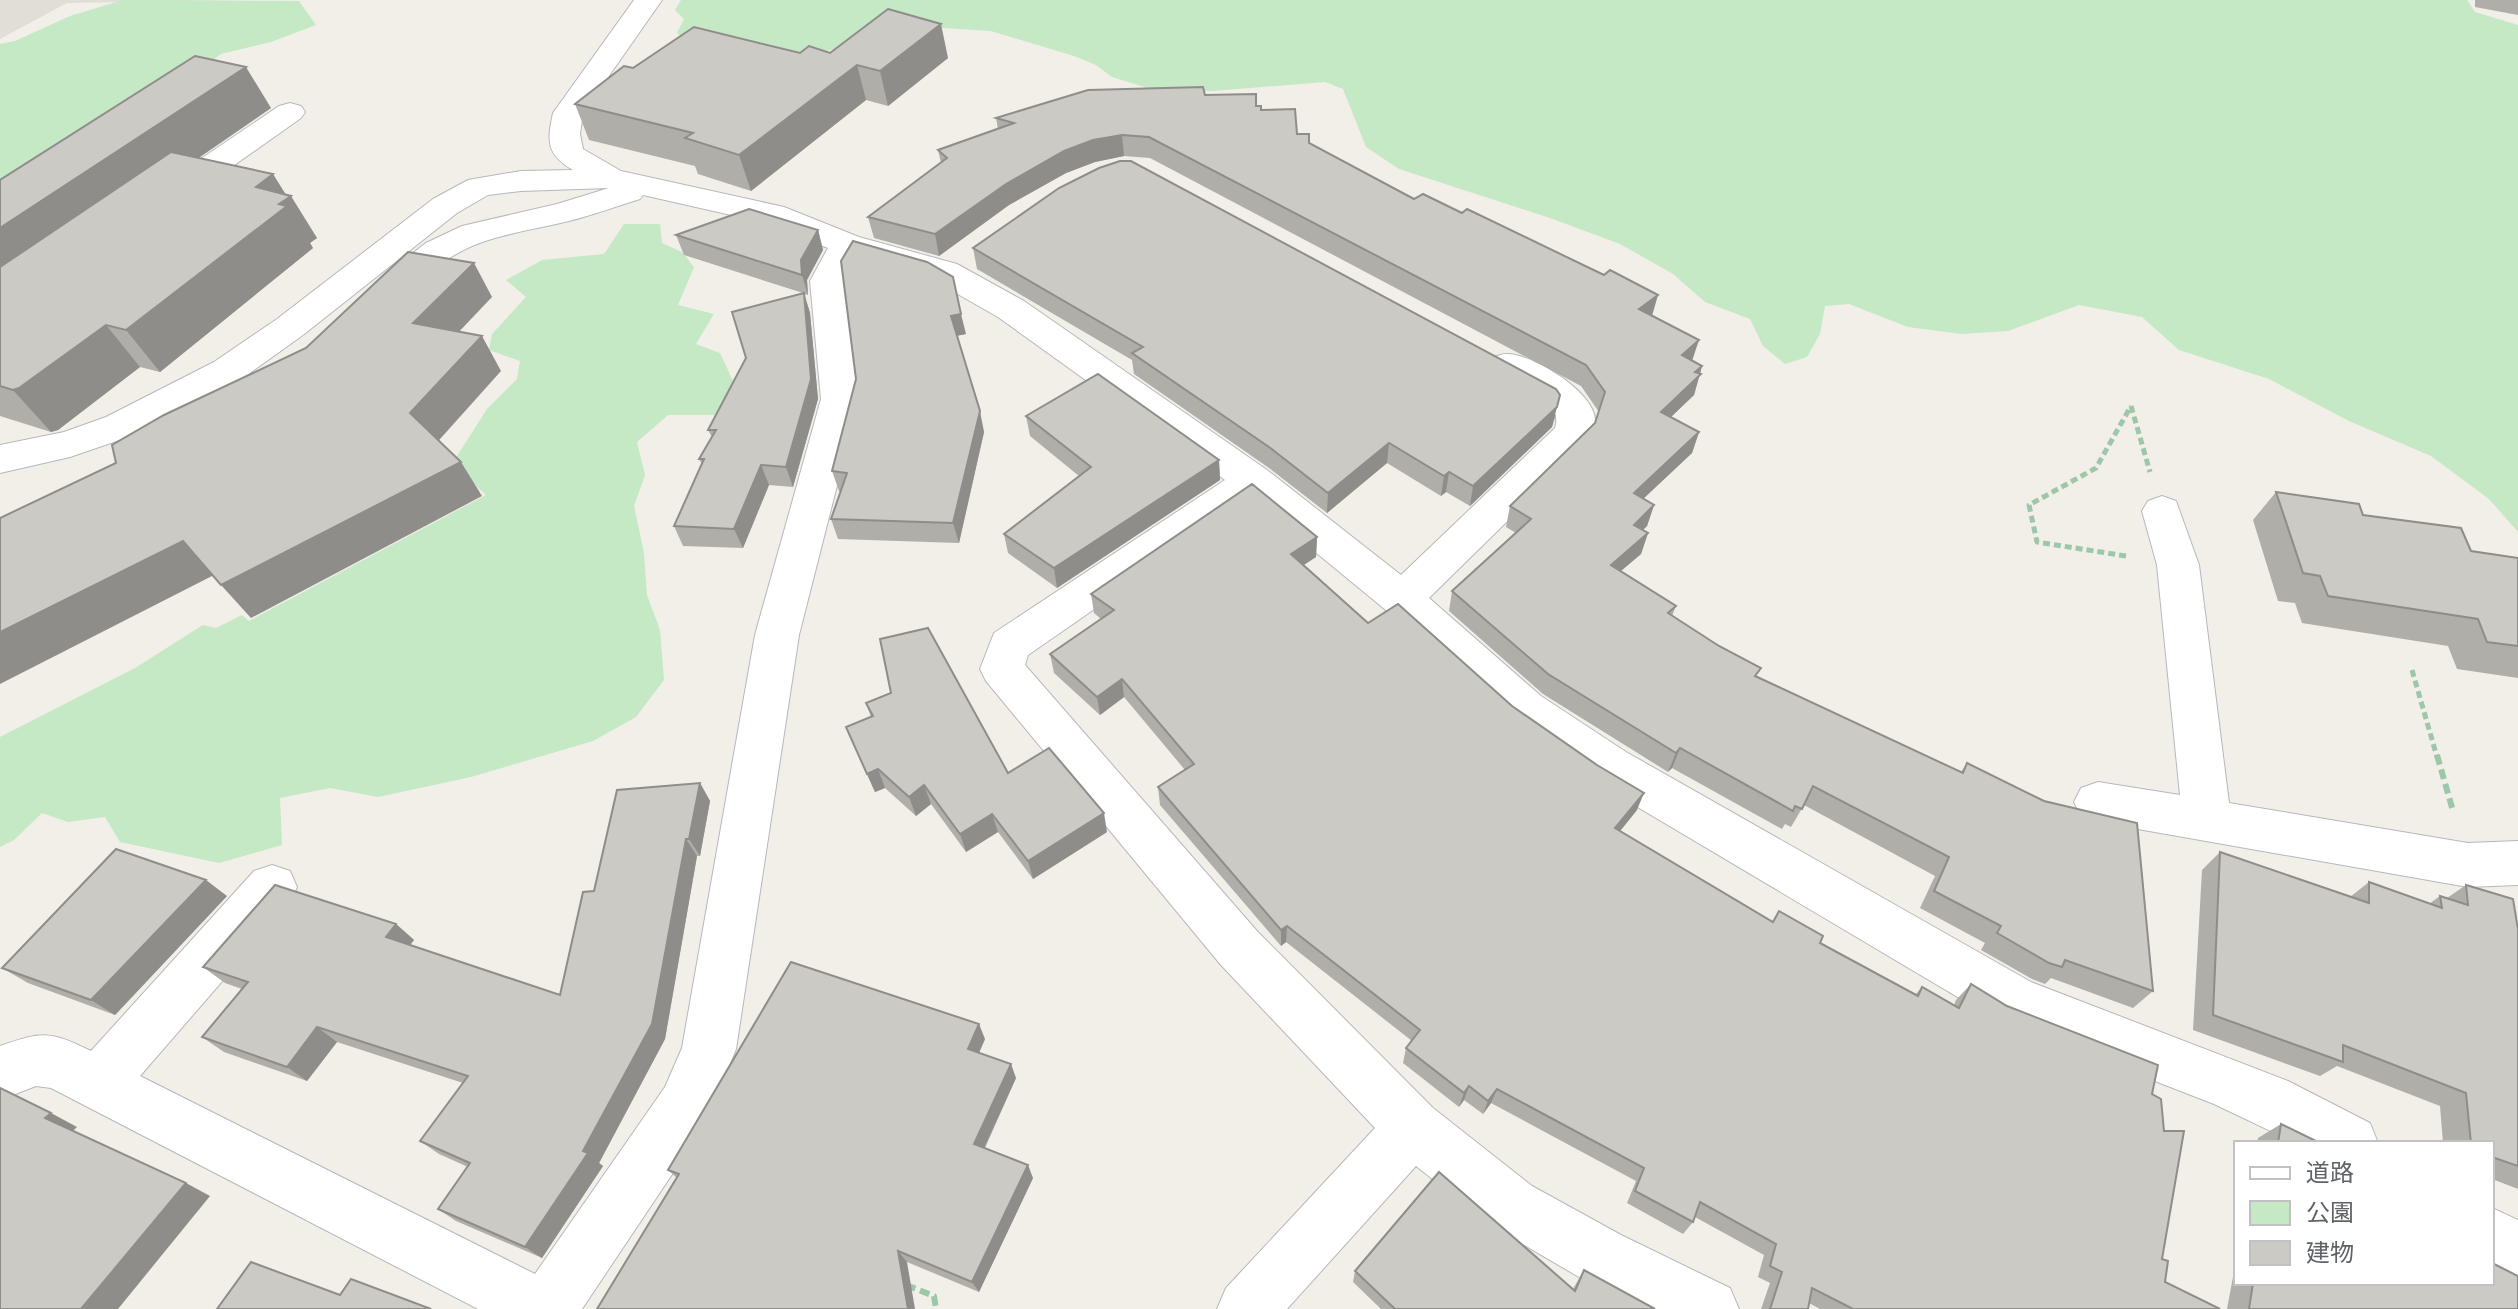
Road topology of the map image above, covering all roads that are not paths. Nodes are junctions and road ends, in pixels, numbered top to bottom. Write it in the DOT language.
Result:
graph roads {
  1 [pos="648,0"];
  2 [pos="290,112"];
  3 [pos="611,178"];
  4 [pos="650,185"];
  5 [pos="138,217"];
  6 [pos="847,244"];
  7 [pos="347,325"];
  8 [pos="1484,353"];
  9 [pos="0,459"];
  10 [pos="1253,480"];
  11 [pos="2162,511"];
  12 [pos="1402,599"];
  13 [pos="2098,802"];
  14 [pos="2207,820"];
  15 [pos="2518,863"];
  16 [pos="272,887"];
  17 [pos="0,1073"];
  18 [pos="98,1084"];
  19 [pos="1413,1128"];
  20 [pos="2347,1141"];
  21 [pos="2494,1238"];
  22 [pos="2518,1255"];
  23 [pos="540,1309"];
  24 [pos="547,1309"];
  25 [pos="1247,1309"];
  26 [pos="1709,1309"];
  1 -- 3 [label="street"];
  2 -- 5 [label="street"];
  3 -- 4 [label="street"];
  3 -- 9 [label="street"];
  4 -- 6 [label="street"];
  4 -- 7 [label="street"];
  6 -- 10 [label="street"];
  6 -- 24 [label="street"];
  8 -- 12 [label="street"];
  10 -- 12 [label="street"];
  10 -- 19 [label="street"];
  11 -- 14 [label="street"];
  12 -- 20 [label="street"];
  13 -- 14 [label="street"];
  14 -- 15 [label="street"];
  16 -- 18 [label="street"];
  17 -- 18 [label="street"];
  18 -- 23 [label="street"];
  19 -- 25 [label="street"];
  19 -- 26 [label="street"];
  21 -- 22 [label="street"];
}
